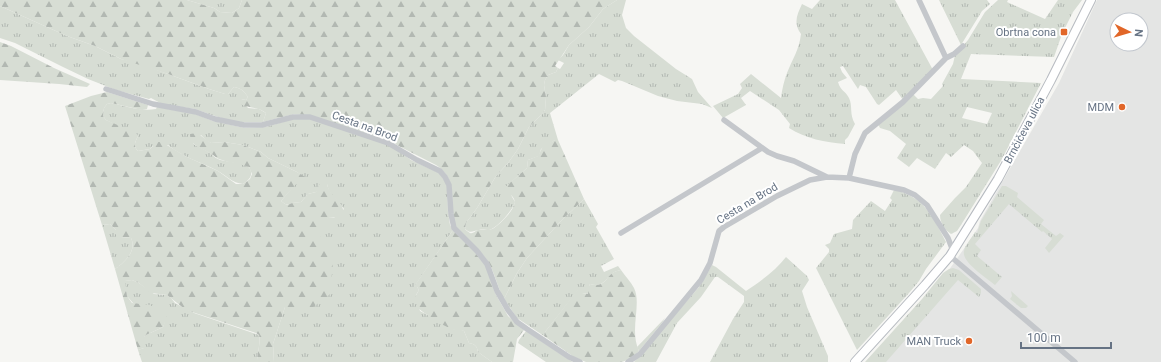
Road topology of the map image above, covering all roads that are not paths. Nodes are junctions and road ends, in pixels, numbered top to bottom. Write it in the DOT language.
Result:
graph roads {
  1 [pos="919,0"];
  2 [pos="1091,0"];
  3 [pos="963,46"];
  4 [pos="946,58"];
  5 [pos="106,89"];
  6 [pos="724,120"];
  7 [pos="762,148"];
  8 [pos="827,177"];
  9 [pos="848,178"];
  10 [pos="621,233"];
  11 [pos="951,253"];
  12 [pos="580,362"];
  13 [pos="628,362"];
  14 [pos="855,362"];
  15 [pos="1075,362"];
  1 -- 4 [label="street"];
  2 -- 11 [label="street, Brnčičeva ulica"];
  3 -- 4 [label="street"];
  4 -- 9 [label="street"];
  5 -- 12 [label="street, Cesta na Brod"];
  6 -- 7 [label="street"];
  7 -- 8 [label="street"];
  7 -- 10 [label="street"];
  8 -- 9 [label="street, Cesta na Brod"];
  8 -- 13 [label="street, Cesta na Brod"];
  9 -- 11 [label="street, Cesta na Brod"];
  11 -- 14 [label="street, Brnčičeva ulica"];
  11 -- 15 [label="street"];
}
